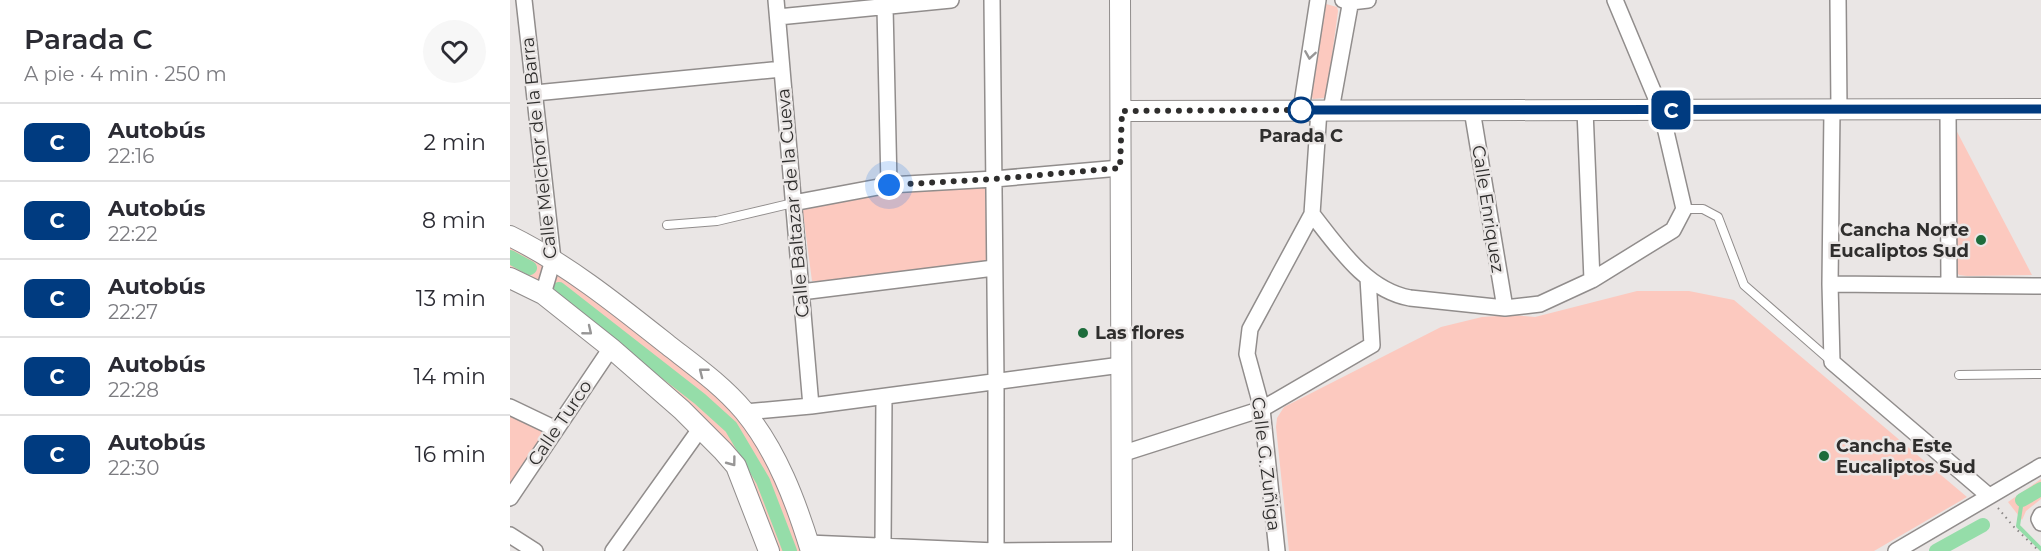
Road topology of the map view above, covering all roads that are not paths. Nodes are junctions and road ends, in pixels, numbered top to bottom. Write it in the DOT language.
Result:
graph roads {
  1 [pos="525,0"];
  2 [pos="776,0"];
  3 [pos="951,0"];
  4 [pos="992,0"];
  5 [pos="1120,0"];
  6 [pos="1318,0"];
  7 [pos="1368,0"];
  8 [pos="1615,0"];
  9 [pos="1838,0"];
  10 [pos="1348,1"];
  11 [pos="885,7"];
  12 [pos="778,17"];
  13 [pos="782,69"];
  14 [pos="535,93"];
  15 [pos="2041,109"];
  16 [pos="1317,110"];
  17 [pos="1472,110"];
  18 [pos="1585,110"];
  19 [pos="1661,110"];
  20 [pos="1836,110"];
  21 [pos="1122,111"];
  22 [pos="1948,111"];
  23 [pos="1120,168"];
  24 [pos="994,179"];
  25 [pos="889,185"];
  26 [pos="793,203"];
  27 [pos="1684,209"];
  28 [pos="1312,214"];
  29 [pos="667,225"];
  30 [pos="510,236"];
  31 [pos="553,260"];
  32 [pos="994,268"];
  33 [pos="510,278"];
  34 [pos="1368,278"];
  35 [pos="1592,280"];
  36 [pos="1830,284"];
  37 [pos="1949,284"];
  38 [pos="2041,286"];
  39 [pos="801,292"];
  40 [pos="543,294"];
  41 [pos="1505,308"];
  42 [pos="611,348"];
  43 [pos="1832,362"];
  44 [pos="1121,365"];
  45 [pos="2041,374"];
  46 [pos="1959,375"];
  47 [pos="996,382"];
  48 [pos="884,397"];
  49 [pos="812,406"];
  50 [pos="510,407"];
  51 [pos="1262,409"];
  52 [pos="745,412"];
  53 [pos="556,429"];
  54 [pos="700,429"];
  55 [pos="1121,454"];
  56 [pos="2041,466"];
  57 [pos="1989,496"];
  58 [pos="510,498"];
  59 [pos="510,535"];
  60 [pos="883,545"];
  61 [pos="809,547"];
  62 [pos="996,550"];
  63 [pos="535,551"];
  64 [pos="613,551"];
  65 [pos="769,551"];
  66 [pos="1122,551"];
  67 [pos="1277,551"];
  68 [pos="1896,551"];
  1 -- 14 [label="street, Calle Melchor de la Barra"];
  2 -- 12 [label="street, Calle Baltazar de la Cueva"];
  3 -- 11 [label="street"];
  4 -- 24 [label="street"];
  5 -- 21 [label="street"];
  6 -- 16 [label="street, one-way"];
  7 -- 10 [label="street"];
  8 -- 19 [label="street"];
  9 -- 20 [label="street"];
  10 -- 16 [label="street"];
  11 -- 12 [label="street"];
  11 -- 25 [label="street"];
  12 -- 13 [label="street, Calle Baltazar de la Cueva"];
  13 -- 14 [label="street"];
  13 -- 26 [label="street, Calle Baltazar de la Cueva"];
  14 -- 31 [label="street, Calle Melchor de la Barra"];
  15 -- 22 [label="street"];
  16 -- 17 [label="street"];
  16 -- 21 [label="street"];
  16 -- 28 [label="street"];
  17 -- 18 [label="street"];
  17 -- 41 [label="street, Calle Enriquez"];
  18 -- 19 [label="street"];
  18 -- 35 [label="street"];
  19 -- 20 [label="street"];
  19 -- 27 [label="street"];
  20 -- 22 [label="street"];
  20 -- 36 [label="street"];
  21 -- 23 [label="street"];
  22 -- 37 [label="street"];
  23 -- 24 [label="street"];
  23 -- 44 [label="street"];
  24 -- 25 [label="street"];
  24 -- 32 [label="street"];
  25 -- 26 [label="street"];
  26 -- 29 [label="lane"];
  26 -- 39 [label="street, Calle Baltazar de la Cueva"];
  27 -- 35 [label="street"];
  27 -- 43 [label="lane"];
  28 -- 34 [label="street"];
  28 -- 51 [label="street, Calle G. Zuñiga"];
  30 -- 31 [label="street"];
  31 -- 40 [label="street, Calle Melchor de la Barra"];
  52 -- 31 [label="street, one-way"];
  32 -- 39 [label="street"];
  32 -- 47 [label="street"];
  33 -- 40 [label="street"];
  34 -- 41 [label="street"];
  34 -- 51 [label="street"];
  35 -- 41 [label="street"];
  36 -- 37 [label="street"];
  36 -- 43 [label="street"];
  37 -- 38 [label="street"];
  39 -- 49 [label="street, Calle Baltazar de la Cueva"];
  40 -- 42 [label="street, one-way"];
  42 -- 53 [label="street, Calle Turco"];
  42 -- 54 [label="street"];
  43 -- 57 [label="street"];
  44 -- 47 [label="street"];
  44 -- 55 [label="street"];
  45 -- 46 [label="lane"];
  47 -- 48 [label="street"];
  47 -- 62 [label="street"];
  48 -- 49 [label="street"];
  48 -- 60 [label="street"];
  49 -- 52 [label="street"];
  50 -- 53 [label="street"];
  51 -- 55 [label="street"];
  51 -- 67 [label="street, Calle G. Zuñiga"];
  52 -- 61 [label="street"];
  53 -- 58 [label="street, Calle Turco"];
  54 -- 64 [label="street"];
  54 -- 65 [label="street, one-way"];
  55 -- 66 [label="street"];
  56 -- 57 [label="street"];
  57 -- 68 [label="street"];
  59 -- 63 [label="street"];
  60 -- 61 [label="street"];
  60 -- 62 [label="street"];
  62 -- 66 [label="street"];
}
